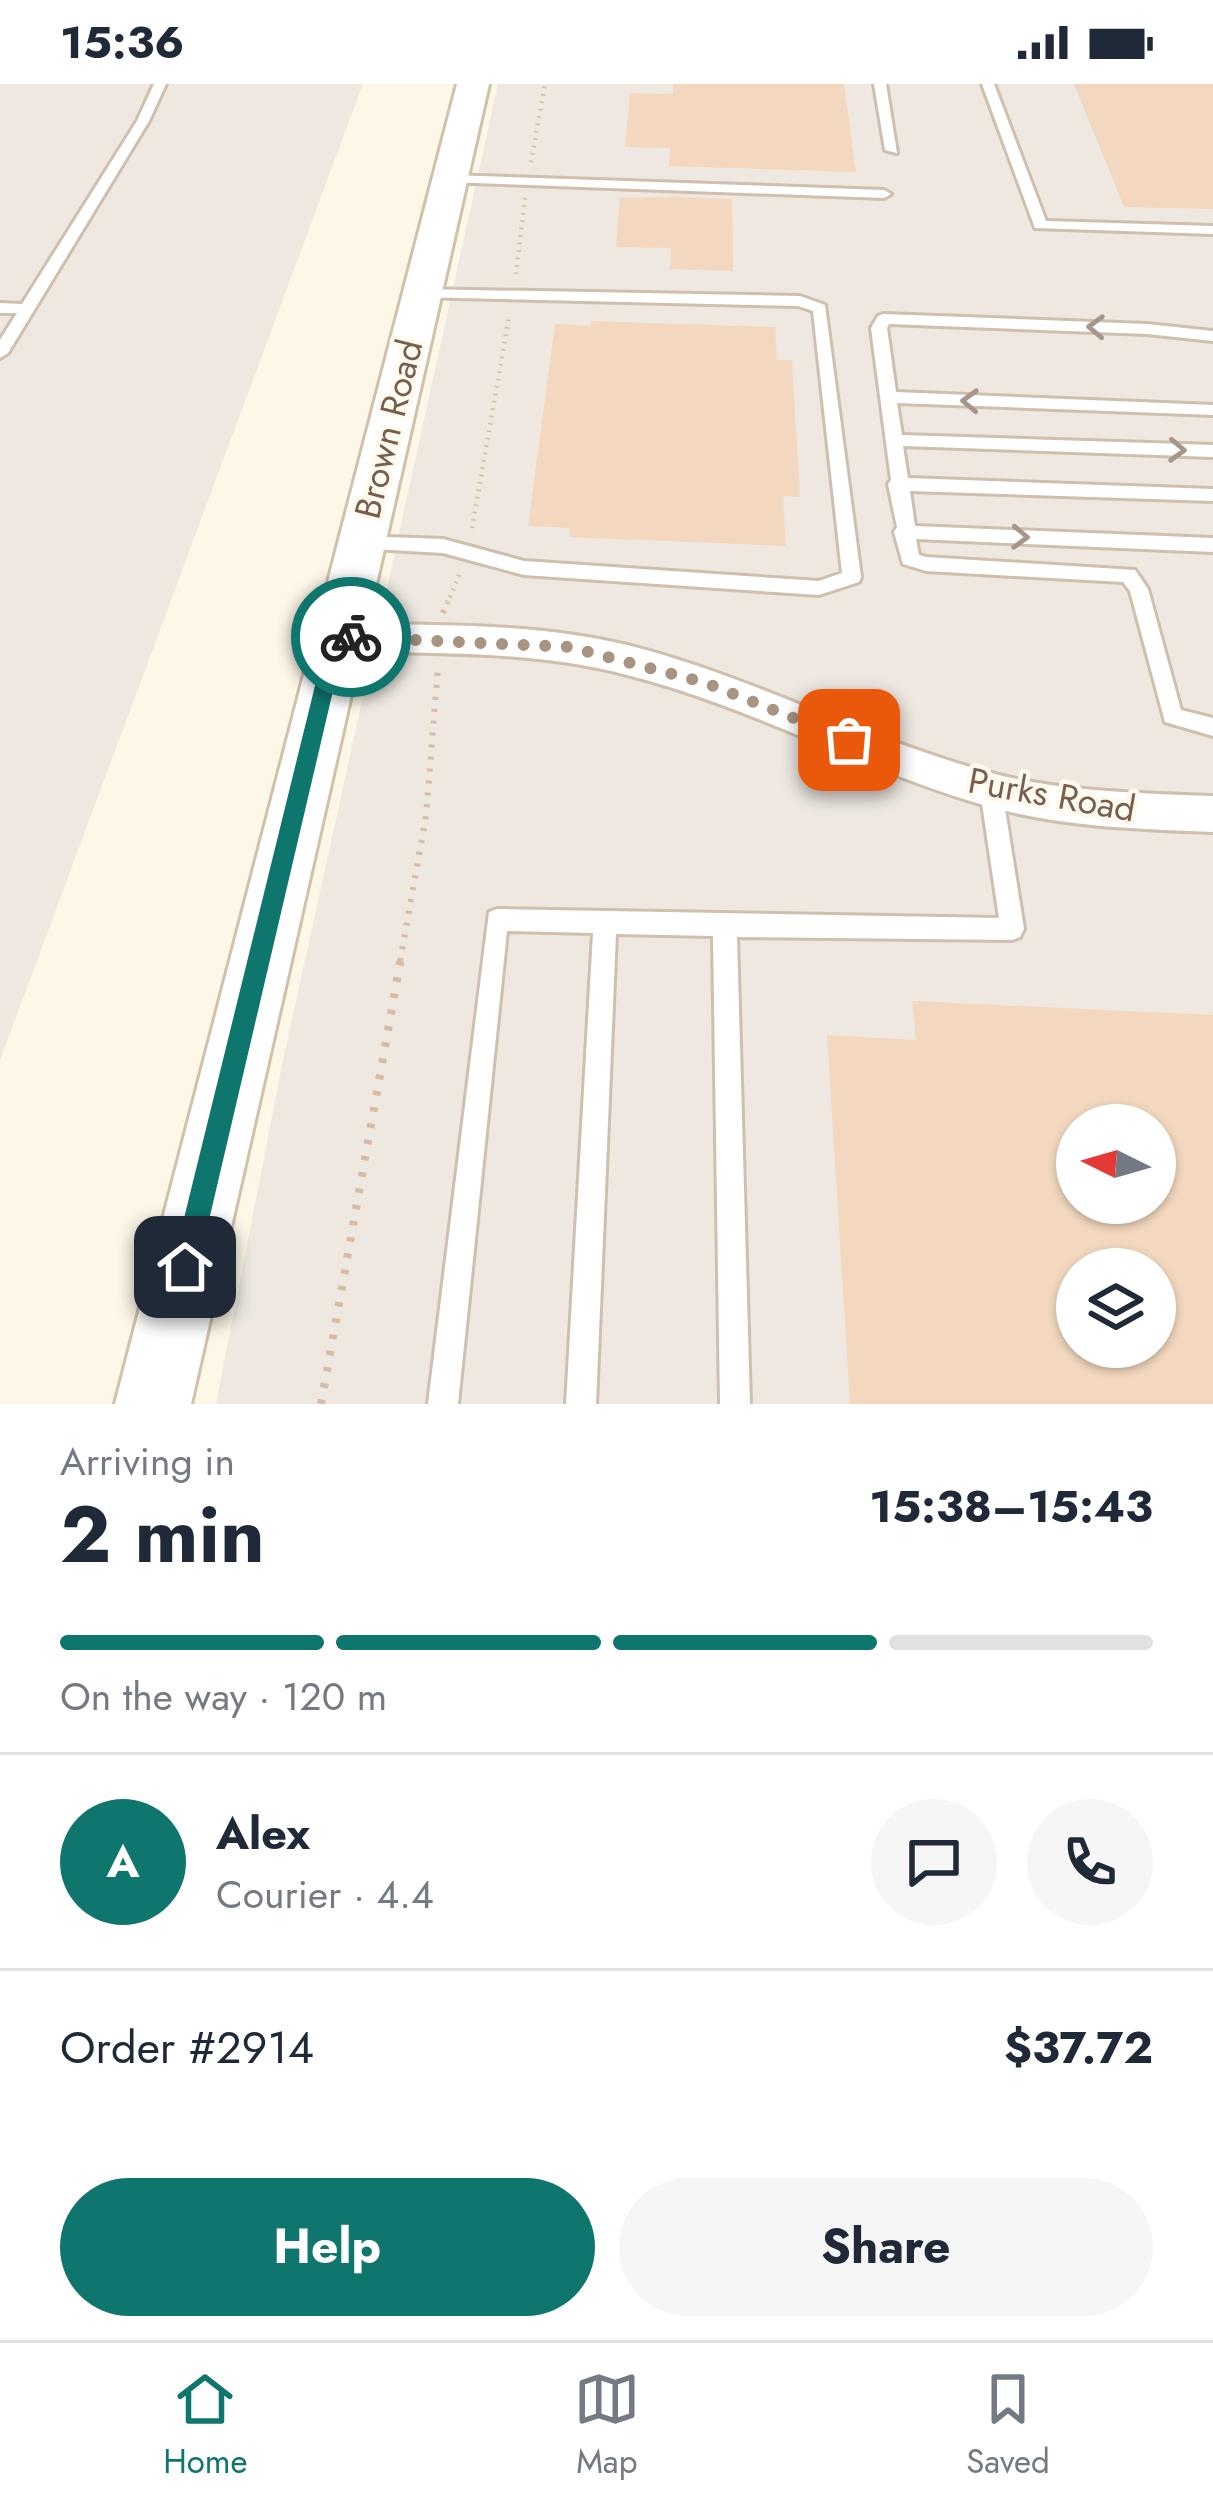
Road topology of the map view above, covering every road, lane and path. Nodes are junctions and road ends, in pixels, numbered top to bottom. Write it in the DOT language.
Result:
graph roads {
  1 [pos="160,84"];
  2 [pos="473,84"];
  3 [pos="545,84"];
  4 [pos="880,84"];
  5 [pos="988,84"];
  6 [pos="892,150"];
  7 [pos="450,179"];
  8 [pos="527,182"];
  9 [pos="884,194"];
  10 [pos="1213,230"];
  11 [pos="421,293"];
  12 [pos="513,295"];
  13 [pos="0,308"];
  14 [pos="26,309"];
  15 [pos="1213,336"];
  16 [pos="0,353"];
  17 [pos="887,397"];
  18 [pos="1213,410"];
  19 [pos="892,440"];
  20 [pos="1213,452"];
  21 [pos="897,484"];
  22 [pos="1213,496"];
  23 [pos="903,532"];
  24 [pos="360,543"];
  25 [pos="1213,545"];
  26 [pos="467,553"];
  27 [pos="337,637"];
  28 [pos="440,641"];
  29 [pos="1213,727"];
  30 [pos="991,790"];
  31 [pos="1213,814"];
  32 [pos="604,923"];
  33 [pos="725,926"];
  34 [pos="153,1404"];
  35 [pos="321,1404"];
  36 [pos="443,1404"];
  37 [pos="581,1404"];
  38 [pos="735,1404"];
  1 -- 14 [label="lane"];
  2 -- 7 [label="main road, Brown Road"];
  3 -- 8 [label="path"];
  4 -- 6 [label="lane"];
  5 -- 10 [label="lane"];
  7 -- 8 [label="lane"];
  7 -- 11 [label="main road, Brown Road"];
  8 -- 9 [label="lane"];
  8 -- 12 [label="path"];
  11 -- 12 [label="lane"];
  11 -- 24 [label="main road, Brown Road"];
  12 -- 26 [label="path"];
  12 -- 26 [label="lane"];
  13 -- 14 [label="lane"];
  14 -- 16 [label="lane"];
  15 -- 17 [label="lane, one-way"];
  18 -- 17 [label="lane, one-way"];
  17 -- 19 [label="lane"];
  19 -- 20 [label="lane, one-way"];
  19 -- 21 [label="lane"];
  21 -- 22 [label="lane"];
  21 -- 23 [label="lane"];
  23 -- 25 [label="lane, one-way"];
  23 -- 29 [label="lane"];
  24 -- 26 [label="lane"];
  24 -- 27 [label="main road, Brown Road"];
  26 -- 28 [label="path"];
  27 -- 28 [label="street, Purks Road"];
  27 -- 34 [label="main road, Brown Road"];
  28 -- 30 [label="street, Purks Road"];
  28 -- 35 [label="path"];
  30 -- 31 [label="street, Purks Road"];
  30 -- 33 [label="lane"];
  32 -- 33 [label="lane"];
  32 -- 36 [label="lane"];
  32 -- 37 [label="lane"];
  33 -- 38 [label="lane"];
}
